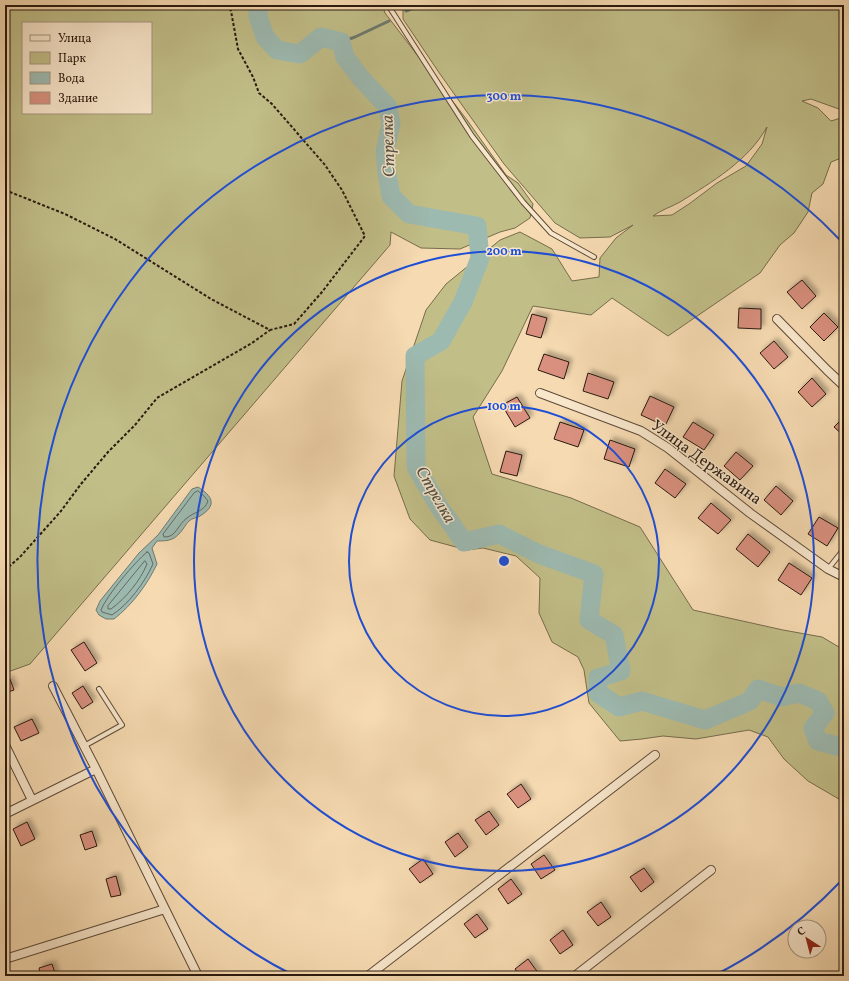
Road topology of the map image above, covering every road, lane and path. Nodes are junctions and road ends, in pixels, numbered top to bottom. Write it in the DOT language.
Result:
graph roads {
  1 [pos="227,5"];
  2 [pos="388,5"];
  3 [pos="5,190"];
  4 [pos="594,257"];
  5 [pos="777,319"];
  6 [pos="270,330"];
  7 [pos="844,386"];
  8 [pos="540,393"];
  9 [pos="844,549"];
  10 [pos="828,569"];
  11 [pos="5,570"];
  12 [pos="844,577"];
  13 [pos="53,686"];
  14 [pos="99,689"];
  15 [pos="5,745"];
  16 [pos="84,746"];
  17 [pos="655,755"];
  18 [pos="96,768"];
  19 [pos="32,800"];
  20 [pos="5,814"];
  21 [pos="711,870"];
  22 [pos="165,909"];
  23 [pos="5,959"];
  24 [pos="198,976"];
  25 [pos="368,976"];
  26 [pos="575,976"];
  1 -- 6 [label="path"];
  2 -- 4 [label="lane"];
  3 -- 6 [label="path"];
  5 -- 7 [label="street"];
  6 -- 11 [label="path"];
  8 -- 10 [label="street, Улица Державина"];
  9 -- 10 [label="lane"];
  10 -- 12 [label="street, Улица Державина"];
  13 -- 16 [label="street"];
  14 -- 16 [label="lane"];
  15 -- 19 [label="street"];
  16 -- 18 [label="street"];
  17 -- 25 [label="street"];
  18 -- 19 [label="street"];
  18 -- 22 [label="street"];
  19 -- 20 [label="street"];
  21 -- 26 [label="street"];
  22 -- 23 [label="street"];
  22 -- 24 [label="street"];
}
